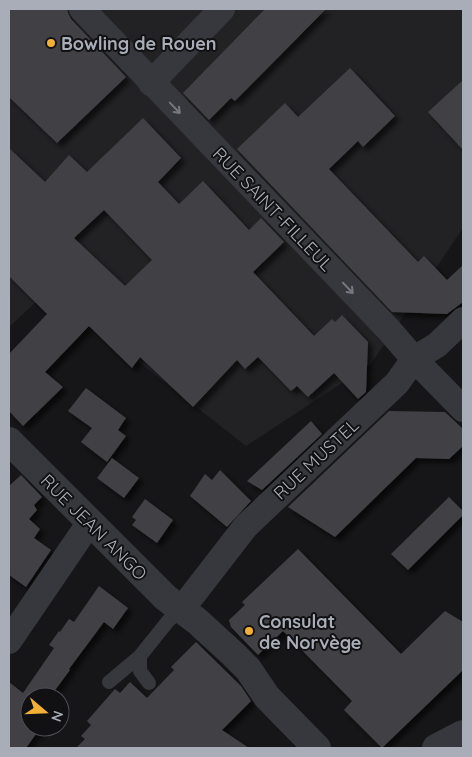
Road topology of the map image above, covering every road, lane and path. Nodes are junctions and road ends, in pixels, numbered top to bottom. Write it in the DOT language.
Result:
graph roads {
  1 [pos="82,9"];
  2 [pos="222,9"];
  3 [pos="151,83"];
  4 [pos="463,320"];
  5 [pos="414,359"];
  6 [pos="463,409"];
  7 [pos="9,441"];
  8 [pos="90,522"];
  9 [pos="181,610"];
  10 [pos="9,641"];
  11 [pos="140,656"];
  12 [pos="109,682"];
  13 [pos="149,683"];
  14 [pos="463,734"];
  15 [pos="317,748"];
  16 [pos="436,748"];
  1 -- 3 [label="street, RUE SAINT-FILLEUL"];
  2 -- 3 [label="street"];
  3 -- 5 [label="street, RUE SAINT-FILLEUL, one-way"];
  4 -- 5 [label="street, RUE MUSTEL"];
  5 -- 6 [label="street, RUE SAINT-FILLEUL"];
  5 -- 9 [label="street, RUE MUSTEL"];
  7 -- 8 [label="street, RUE JEAN ANGO"];
  8 -- 9 [label="street, RUE JEAN ANGO"];
  8 -- 10 [label="street"];
  9 -- 11 [label="lane"];
  9 -- 15 [label="street, RUE JEAN ANGO"];
  11 -- 12 [label="lane"];
  11 -- 13 [label="lane"];
  14 -- 16 [label="street"];
}
